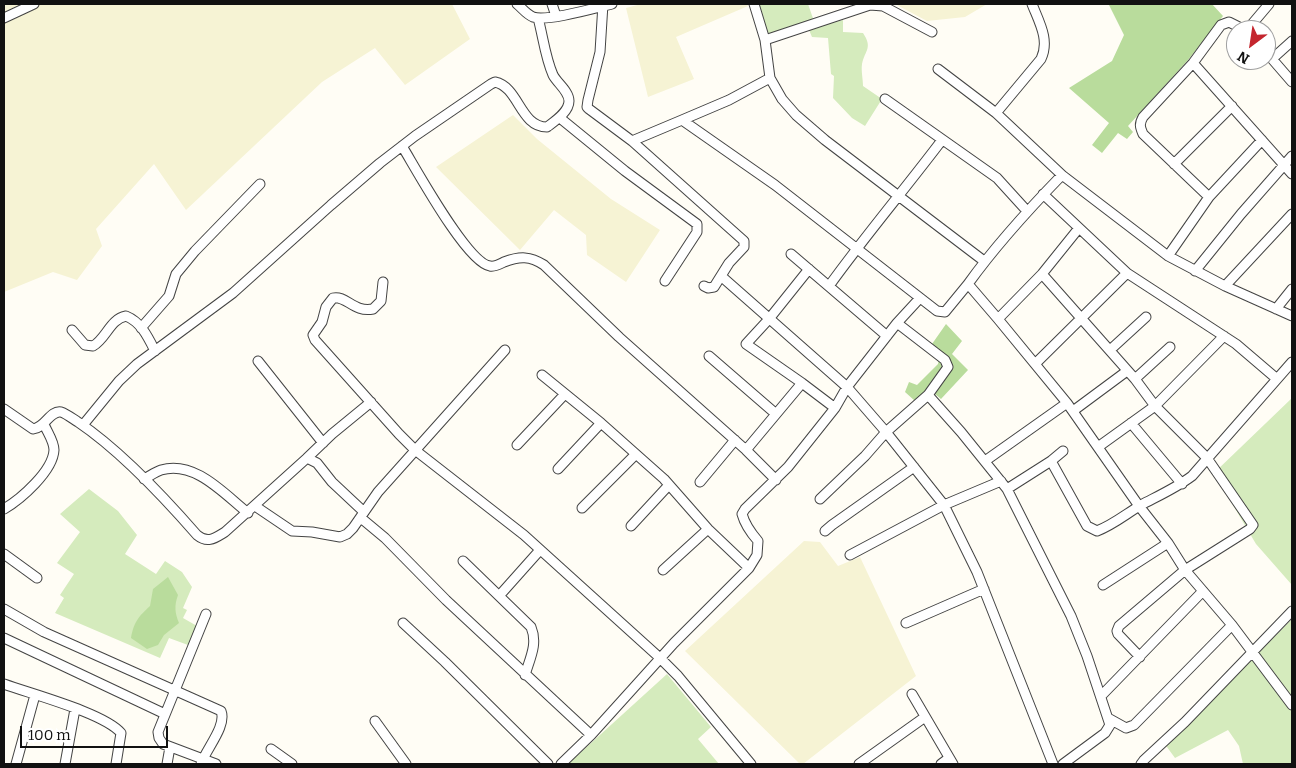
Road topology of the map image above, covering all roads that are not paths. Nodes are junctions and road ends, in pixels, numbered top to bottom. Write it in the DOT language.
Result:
graph roads {
  1 [pos="34,4"];
  2 [pos="517,4"];
  3 [pos="552,4"];
  4 [pos="606,4"];
  5 [pos="754,4"];
  6 [pos="1032,4"];
  7 [pos="1269,4"];
  8 [pos="847,8"];
  9 [pos="556,16"];
  10 [pos="4,18"];
  11 [pos="538,18"];
  12 [pos="1255,20"];
  13 [pos="1226,23"];
  14 [pos="932,32"];
  15 [pos="765,40"];
  16 [pos="1292,41"];
  17 [pos="1276,51"];
  18 [pos="1193,63"];
  19 [pos="1276,64"];
  20 [pos="938,69"];
  21 [pos="770,78"];
  22 [pos="1292,82"];
  23 [pos="570,99"];
  24 [pos="885,99"];
  25 [pos="587,104"];
  26 [pos="1232,106"];
  27 [pos="996,113"];
  28 [pos="560,118"];
  29 [pos="682,120"];
  30 [pos="942,140"];
  31 [pos="1262,140"];
  32 [pos="632,141"];
  33 [pos="402,146"];
  34 [pos="1292,156"];
  35 [pos="1174,164"];
  36 [pos="1283,165"];
  37 [pos="1292,174"];
  38 [pos="1062,175"];
  39 [pos="260,184"];
  40 [pos="1043,194"];
  41 [pos="900,196"];
  42 [pos="1209,197"];
  43 [pos="1027,211"];
  44 [pos="1292,214"];
  45 [pos="1079,228"];
  46 [pos="857,248"];
  47 [pos="791,254"];
  48 [pos="1168,256"];
  49 [pos="984,261"];
  50 [pos="809,269"];
  51 [pos="1195,271"];
  52 [pos="1126,273"];
  53 [pos="1042,274"];
  54 [pos="720,276"];
  55 [pos="665,280"];
  56 [pos="383,282"];
  57 [pos="968,284"];
  58 [pos="704,286"];
  59 [pos="829,286"];
  60 [pos="1225,286"];
  61 [pos="1292,289"];
  62 [pos="920,298"];
  63 [pos="1276,309"];
  64 [pos="1292,316"];
  65 [pos="1146,317"];
  66 [pos="998,318"];
  67 [pos="1082,318"];
  68 [pos="769,319"];
  69 [pos="897,322"];
  70 [pos="141,328"];
  71 [pos="72,330"];
  72 [pos="887,336"];
  73 [pos="1224,336"];
  74 [pos="1170,347"];
  75 [pos="505,350"];
  76 [pos="1110,350"];
  77 [pos="155,351"];
  78 [pos="709,356"];
  79 [pos="258,361"];
  80 [pos="1292,362"];
  81 [pos="1035,364"];
  82 [pos="1127,371"];
  83 [pos="542,375"];
  84 [pos="1135,379"];
  85 [pos="1277,379"];
  86 [pos="802,383"];
  87 [pos="847,386"];
  88 [pos="565,394"];
  89 [pos="928,395"];
  90 [pos="371,402"];
  91 [pos="1155,406"];
  92 [pos="1070,407"];
  93 [pos="835,408"];
  94 [pos="4,409"];
  95 [pos="776,414"];
  96 [pos="1131,422"];
  97 [pos="44,424"];
  98 [pos="601,424"];
  99 [pos="83,425"];
  100 [pos="886,432"];
  101 [pos="735,440"];
  102 [pos="323,442"];
  103 [pos="517,445"];
  104 [pos="1098,447"];
  105 [pos="415,450"];
  106 [pos="746,450"];
  107 [pos="1063,451"];
  108 [pos="635,455"];
  109 [pos="307,458"];
  110 [pos="1207,458"];
  111 [pos="985,461"];
  112 [pos="1050,461"];
  113 [pos="914,467"];
  114 [pos="558,469"];
  115 [pos="144,479"];
  116 [pos="776,480"];
  117 [pos="1001,481"];
  118 [pos="700,482"];
  119 [pos="1182,484"];
  120 [pos="668,486"];
  121 [pos="1007,488"];
  122 [pos="820,499"];
  123 [pos="944,505"];
  124 [pos="255,506"];
  125 [pos="1139,506"];
  126 [pos="582,508"];
  127 [pos="4,509"];
  128 [pos="248,513"];
  129 [pos="362,515"];
  130 [pos="631,526"];
  131 [pos="708,529"];
  132 [pos="825,531"];
  133 [pos="1168,544"];
  134 [pos="540,550"];
  135 [pos="4,554"];
  136 [pos="850,555"];
  137 [pos="463,561"];
  138 [pos="749,568"];
  139 [pos="663,570"];
  140 [pos="1185,570"];
  141 [pos="38,578"];
  142 [pos="1103,585"];
  143 [pos="984,590"];
  144 [pos="1204,591"];
  145 [pos="498,596"];
  146 [pos="4,609"];
  147 [pos="1292,611"];
  148 [pos="206,614"];
  149 [pos="403,623"];
  150 [pos="906,623"];
  151 [pos="1232,625"];
  152 [pos="4,638"];
  153 [pos="1252,651"];
  154 [pos="1140,657"];
  155 [pos="660,658"];
  156 [pos="525,675"];
  157 [pos="4,684"];
  158 [pos="176,691"];
  159 [pos="912,694"];
  160 [pos="35,696"];
  161 [pos="1102,696"];
  162 [pos="1292,705"];
  163 [pos="75,709"];
  164 [pos="165,714"];
  165 [pos="925,717"];
  166 [pos="1108,718"];
  167 [pos="375,721"];
  168 [pos="591,735"];
  169 [pos="170,747"];
  170 [pos="271,748"];
  171 [pos="202,761"];
  172 [pos="951,761"];
  173 [pos="16,764"];
  174 [pos="65,764"];
  175 [pos="116,764"];
  176 [pos="166,764"];
  177 [pos="216,764"];
  178 [pos="292,764"];
  179 [pos="406,764"];
  180 [pos="548,764"];
  181 [pos="561,764"];
  182 [pos="751,764"];
  183 [pos="860,764"];
  184 [pos="941,764"];
  185 [pos="1053,764"];
  186 [pos="1063,764"];
  187 [pos="1141,764"];
  1 -- 10 [label="street"];
  2 -- 11 [label="street"];
  3 -- 9 [label="street"];
  4 -- 9 [label="street"];
  4 -- 25 [label="street"];
  5 -- 15 [label="street"];
  6 -- 27 [label="street"];
  7 -- 12 [label="street"];
  8 -- 14 [label="street"];
  8 -- 15 [label="street"];
  9 -- 11 [label="street"];
  11 -- 23 [label="street"];
  13 -- 18 [label="street"];
  15 -- 21 [label="street"];
  16 -- 17 [label="street"];
  18 -- 26 [label="street"];
  18 -- 35 [label="street"];
  19 -- 22 [label="street"];
  20 -- 27 [label="street"];
  21 -- 29 [label="street"];
  21 -- 41 [label="street"];
  23 -- 25 [label="street"];
  23 -- 28 [label="street"];
  24 -- 30 [label="street"];
  25 -- 32 [label="street"];
  26 -- 31 [label="street"];
  26 -- 35 [label="street"];
  27 -- 38 [label="street"];
  28 -- 33 [label="street"];
  28 -- 55 [label="street"];
  29 -- 32 [label="street"];
  29 -- 46 [label="street"];
  30 -- 41 [label="street"];
  30 -- 43 [label="street"];
  31 -- 36 [label="street"];
  31 -- 42 [label="street"];
  32 -- 54 [label="street"];
  33 -- 77 [label="street"];
  33 -- 101 [label="street"];
  34 -- 36 [label="street"];
  35 -- 42 [label="street"];
  36 -- 37 [label="street"];
  36 -- 51 [label="street"];
  38 -- 40 [label="street"];
  38 -- 48 [label="street"];
  39 -- 70 [label="street"];
  40 -- 43 [label="street"];
  40 -- 45 [label="street"];
  41 -- 46 [label="street"];
  41 -- 49 [label="street"];
  42 -- 48 [label="street"];
  43 -- 49 [label="street"];
  44 -- 60 [label="street"];
  45 -- 52 [label="street"];
  45 -- 53 [label="street"];
  46 -- 59 [label="street"];
  46 -- 62 [label="street"];
  47 -- 50 [label="street"];
  48 -- 51 [label="street"];
  49 -- 57 [label="street"];
  50 -- 59 [label="street"];
  50 -- 68 [label="street"];
  51 -- 60 [label="street"];
  52 -- 67 [label="street"];
  52 -- 73 [label="street"];
  53 -- 66 [label="street"];
  53 -- 67 [label="street"];
  54 -- 58 [label="street"];
  54 -- 68 [label="street"];
  56 -- 90 [label="street"];
  57 -- 62 [label="street"];
  57 -- 66 [label="street"];
  59 -- 72 [label="street"];
  60 -- 63 [label="street"];
  61 -- 63 [label="street"];
  62 -- 69 [label="street"];
  63 -- 64 [label="street"];
  65 -- 76 [label="street"];
  66 -- 81 [label="street"];
  67 -- 76 [label="street"];
  67 -- 81 [label="street"];
  68 -- 86 [label="street"];
  68 -- 87 [label="street"];
  69 -- 72 [label="street"];
  69 -- 89 [label="street"];
  70 -- 71 [label="street"];
  70 -- 77 [label="street"];
  72 -- 87 [label="street"];
  73 -- 85 [label="street"];
  73 -- 91 [label="street"];
  74 -- 84 [label="street"];
  75 -- 105 [label="street"];
  76 -- 82 [label="street"];
  77 -- 99 [label="street"];
  78 -- 95 [label="street"];
  79 -- 102 [label="street"];
  80 -- 85 [label="street"];
  81 -- 92 [label="street"];
  82 -- 84 [label="street"];
  82 -- 92 [label="street"];
  83 -- 88 [label="street"];
  84 -- 91 [label="street"];
  85 -- 110 [label="street"];
  86 -- 93 [label="street"];
  86 -- 95 [label="street"];
  87 -- 93 [label="street"];
  87 -- 100 [label="street"];
  88 -- 98 [label="street"];
  88 -- 103 [label="street"];
  89 -- 100 [label="street"];
  89 -- 111 [label="street"];
  90 -- 102 [label="street"];
  90 -- 105 [label="street"];
  91 -- 96 [label="street"];
  91 -- 110 [label="street"];
  92 -- 104 [label="street"];
  92 -- 111 [label="street"];
  93 -- 116 [label="street"];
  94 -- 97 [label="street"];
  95 -- 106 [label="street"];
  96 -- 104 [label="street"];
  96 -- 119 [label="street"];
  97 -- 99 [label="street"];
  97 -- 127 [label="street"];
  98 -- 108 [label="street"];
  98 -- 114 [label="street"];
  99 -- 115 [label="street"];
  100 -- 113 [label="street"];
  100 -- 122 [label="street"];
  101 -- 106 [label="street"];
  101 -- 118 [label="street"];
  102 -- 109 [label="street"];
  104 -- 125 [label="street"];
  105 -- 129 [label="street"];
  105 -- 134 [label="street"];
  106 -- 116 [label="street"];
  107 -- 112 [label="street"];
  108 -- 120 [label="street"];
  108 -- 126 [label="street"];
  109 -- 124 [label="street"];
  109 -- 129 [label="street"];
  110 -- 119 [label="street"];
  110 -- 140 [label="street"];
  111 -- 117 [label="street"];
  112 -- 121 [label="street"];
  112 -- 125 [label="street"];
  113 -- 123 [label="street"];
  113 -- 132 [label="street"];
  115 -- 128 [label="street"];
  115 -- 128 [label="street"];
  116 -- 138 [label="street"];
  117 -- 121 [label="street"];
  117 -- 123 [label="street"];
  119 -- 125 [label="street"];
  120 -- 130 [label="street"];
  120 -- 131 [label="street"];
  121 -- 161 [label="street"];
  123 -- 136 [label="street"];
  123 -- 143 [label="street"];
  124 -- 128 [label="street"];
  124 -- 129 [label="street"];
  125 -- 133 [label="street"];
  129 -- 156 [label="street"];
  131 -- 138 [label="street"];
  131 -- 139 [label="street"];
  133 -- 140 [label="street"];
  133 -- 142 [label="street"];
  134 -- 145 [label="street"];
  134 -- 155 [label="street"];
  135 -- 141 [label="street"];
  137 -- 145 [label="street"];
  138 -- 155 [label="street"];
  140 -- 144 [label="street"];
  140 -- 154 [label="street"];
  143 -- 150 [label="street"];
  143 -- 185 [label="street"];
  144 -- 151 [label="street"];
  144 -- 154 [label="street"];
  145 -- 156 [label="street"];
  146 -- 158 [label="street"];
  147 -- 153 [label="street"];
  148 -- 158 [label="street"];
  149 -- 180 [label="street"];
  151 -- 153 [label="street"];
  151 -- 166 [label="street"];
  152 -- 164 [label="street"];
  153 -- 162 [label="street"];
  153 -- 187 [label="street"];
  154 -- 161 [label="street"];
  155 -- 168 [label="street"];
  155 -- 182 [label="street"];
  156 -- 168 [label="street"];
  157 -- 160 [label="street"];
  158 -- 164 [label="street"];
  158 -- 171 [label="street"];
  159 -- 165 [label="street"];
  160 -- 163 [label="street"];
  160 -- 173 [label="street"];
  161 -- 166 [label="street"];
  163 -- 174 [label="street"];
  163 -- 175 [label="street"];
  164 -- 169 [label="street"];
  165 -- 172 [label="street"];
  165 -- 183 [label="street"];
  166 -- 186 [label="street"];
  167 -- 179 [label="street"];
  168 -- 181 [label="street"];
  169 -- 171 [label="street"];
  169 -- 176 [label="street"];
  170 -- 178 [label="street"];
  171 -- 177 [label="street"];
  172 -- 184 [label="street"];
}
